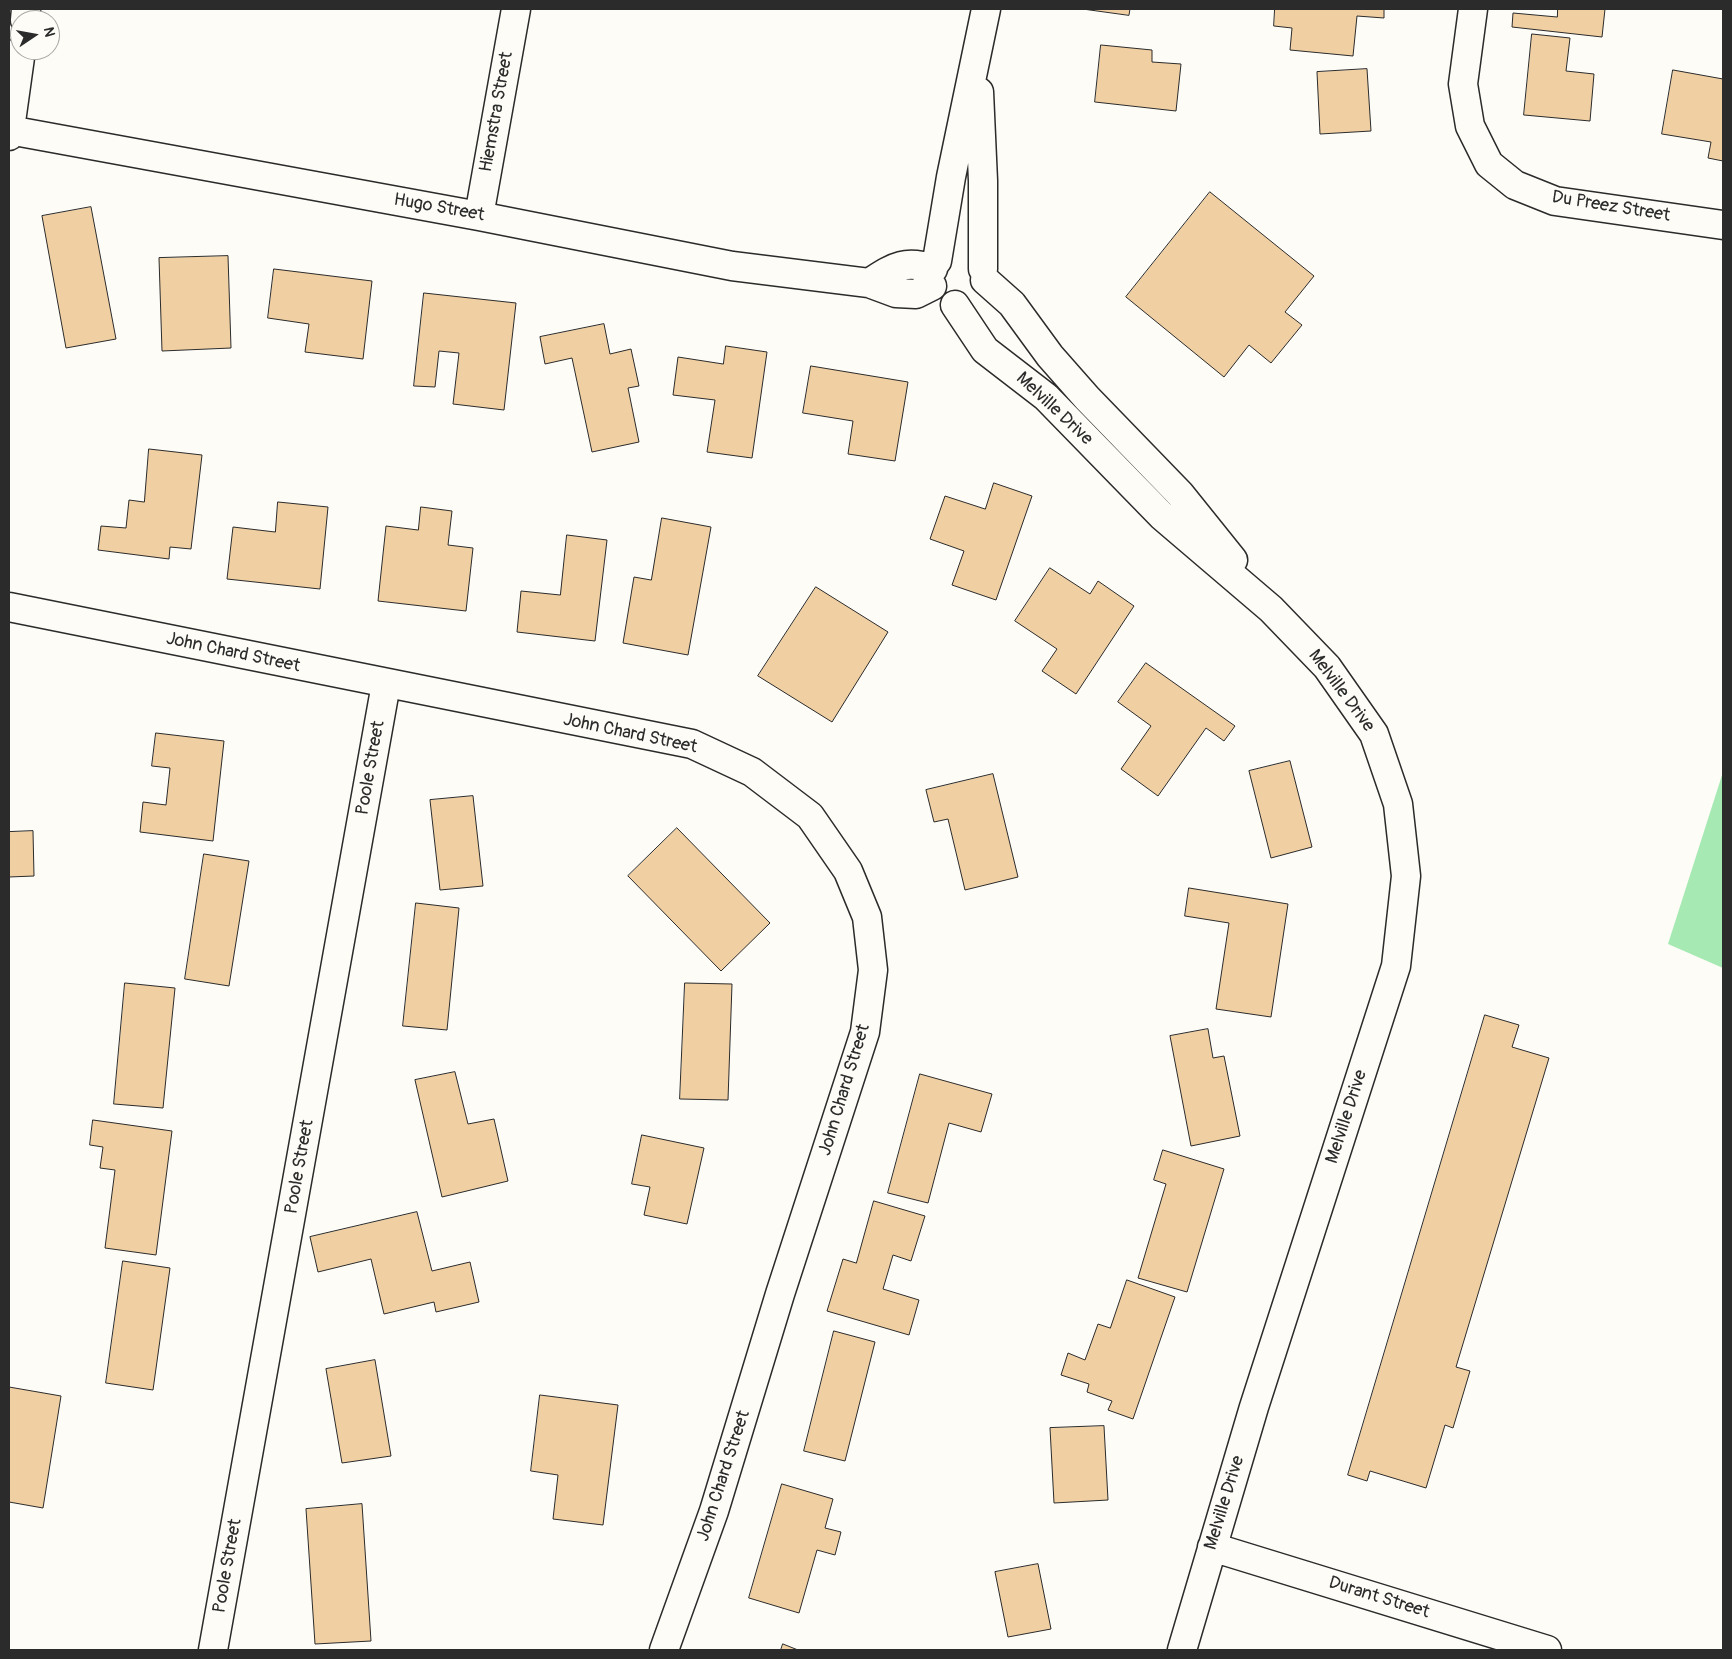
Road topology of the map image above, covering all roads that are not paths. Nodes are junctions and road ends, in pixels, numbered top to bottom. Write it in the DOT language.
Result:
graph roads {
  1 [pos="516,9"];
  2 [pos="986,9"];
  3 [pos="1473,9"];
  4 [pos="976,56"];
  5 [pos="20,60"];
  6 [pos="9,132"];
  7 [pos="479,216"];
  8 [pos="1723,225"];
  9 [pos="934,272"];
  10 [pos="984,274"];
  11 [pos="955,305"];
  12 [pos="9,607"];
  13 [pos="1271,608"];
  14 [pos="386,684"];
  15 [pos="1212,1547"];
  16 [pos="213,1650"];
  17 [pos="664,1650"];
  18 [pos="1182,1650"];
  19 [pos="1547,1650"];
  1 -- 7 [label="street, Hiemstra Street"];
  2 -- 4 [label="street"];
  3 -- 8 [label="street, Du Preez Street"];
  4 -- 9 [label="street"];
  4 -- 10 [label="street"];
  5 -- 6 [label="street"];
  6 -- 7 [label="street, Hugo Street"];
  7 -- 9 [label="street, Hugo Street"];
  9 -- 10 [label="street"];
  9 -- 11 [label="street"];
  10 -- 11 [label="street"];
  10 -- 13 [label="street, Melville Drive"];
  11 -- 13 [label="street, Melville Drive"];
  12 -- 14 [label="street, John Chard Street"];
  13 -- 15 [label="street, Melville Drive"];
  14 -- 16 [label="street, Poole Street"];
  14 -- 17 [label="street, John Chard Street"];
  15 -- 18 [label="street, Melville Drive"];
  15 -- 19 [label="street, Durant Street"];
}
